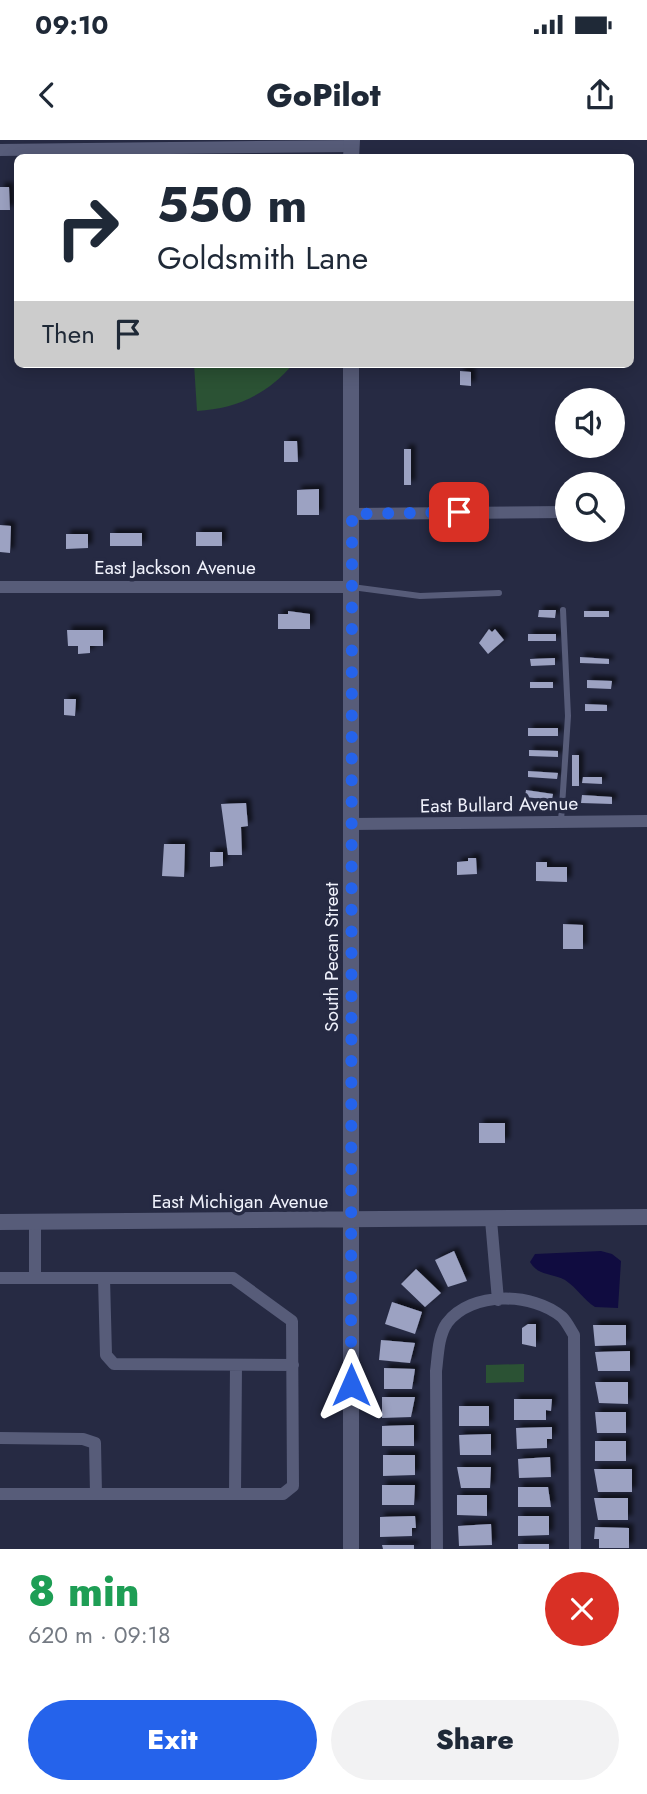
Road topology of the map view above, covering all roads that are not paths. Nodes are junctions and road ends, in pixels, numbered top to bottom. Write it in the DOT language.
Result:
graph roads {
  1 [pos="137,144"];
  2 [pos="351,148"];
  3 [pos="34,149"];
  4 [pos="0,150"];
  5 [pos="351,368"];
  6 [pos="555,512"];
  7 [pos="352,514"];
  8 [pos="0,587"];
  9 [pos="351,587"];
  10 [pos="499,593"];
  11 [pos="563,610"];
  12 [pos="647,821"];
  13 [pos="561,823"];
  14 [pos="351,824"];
  15 [pos="647,1217"];
  16 [pos="491,1220"];
  17 [pos="0,1222"];
  18 [pos="35,1222"];
  19 [pos="352,1222"];
  20 [pos="0,1278"];
  21 [pos="35,1278"];
  22 [pos="104,1278"];
  23 [pos="498,1300"];
  24 [pos="236,1365"];
  25 [pos="293,1365"];
  26 [pos="0,1438"];
  27 [pos="0,1494"];
  28 [pos="96,1494"];
  29 [pos="234,1494"];
  30 [pos="351,1549"];
  31 [pos="437,1549"];
  32 [pos="575,1549"];
  1 -- 2 [label="street"];
  1 -- 3 [label="street"];
  3 -- 4 [label="street"];
  5 -- 7 [label="street, South Pecan Street"];
  6 -- 7 [label="street"];
  7 -- 9 [label="street, South Pecan Street"];
  8 -- 9 [label="street, East Jackson Avenue"];
  9 -- 10 [label="lane"];
  9 -- 14 [label="street, South Pecan Street"];
  11 -- 13 [label="lane"];
  12 -- 13 [label="street, East Bullard Avenue"];
  13 -- 14 [label="street, East Bullard Avenue"];
  14 -- 19 [label="street, South Pecan Street"];
  15 -- 16 [label="street, East Michigan Avenue"];
  16 -- 19 [label="street, East Michigan Avenue"];
  16 -- 23 [label="street"];
  17 -- 18 [label="street, East Michigan Avenue"];
  18 -- 19 [label="street, East Michigan Avenue"];
  18 -- 21 [label="street"];
  19 -- 30 [label="street, South Pecan Street"];
  20 -- 21 [label="street"];
  21 -- 22 [label="street"];
  22 -- 24 [label="street"];
  22 -- 25 [label="street"];
  23 -- 31 [label="street"];
  23 -- 32 [label="street"];
  24 -- 25 [label="street"];
  24 -- 29 [label="street"];
  25 -- 29 [label="street"];
  26 -- 28 [label="street"];
  27 -- 28 [label="street"];
  28 -- 29 [label="street"];
}
